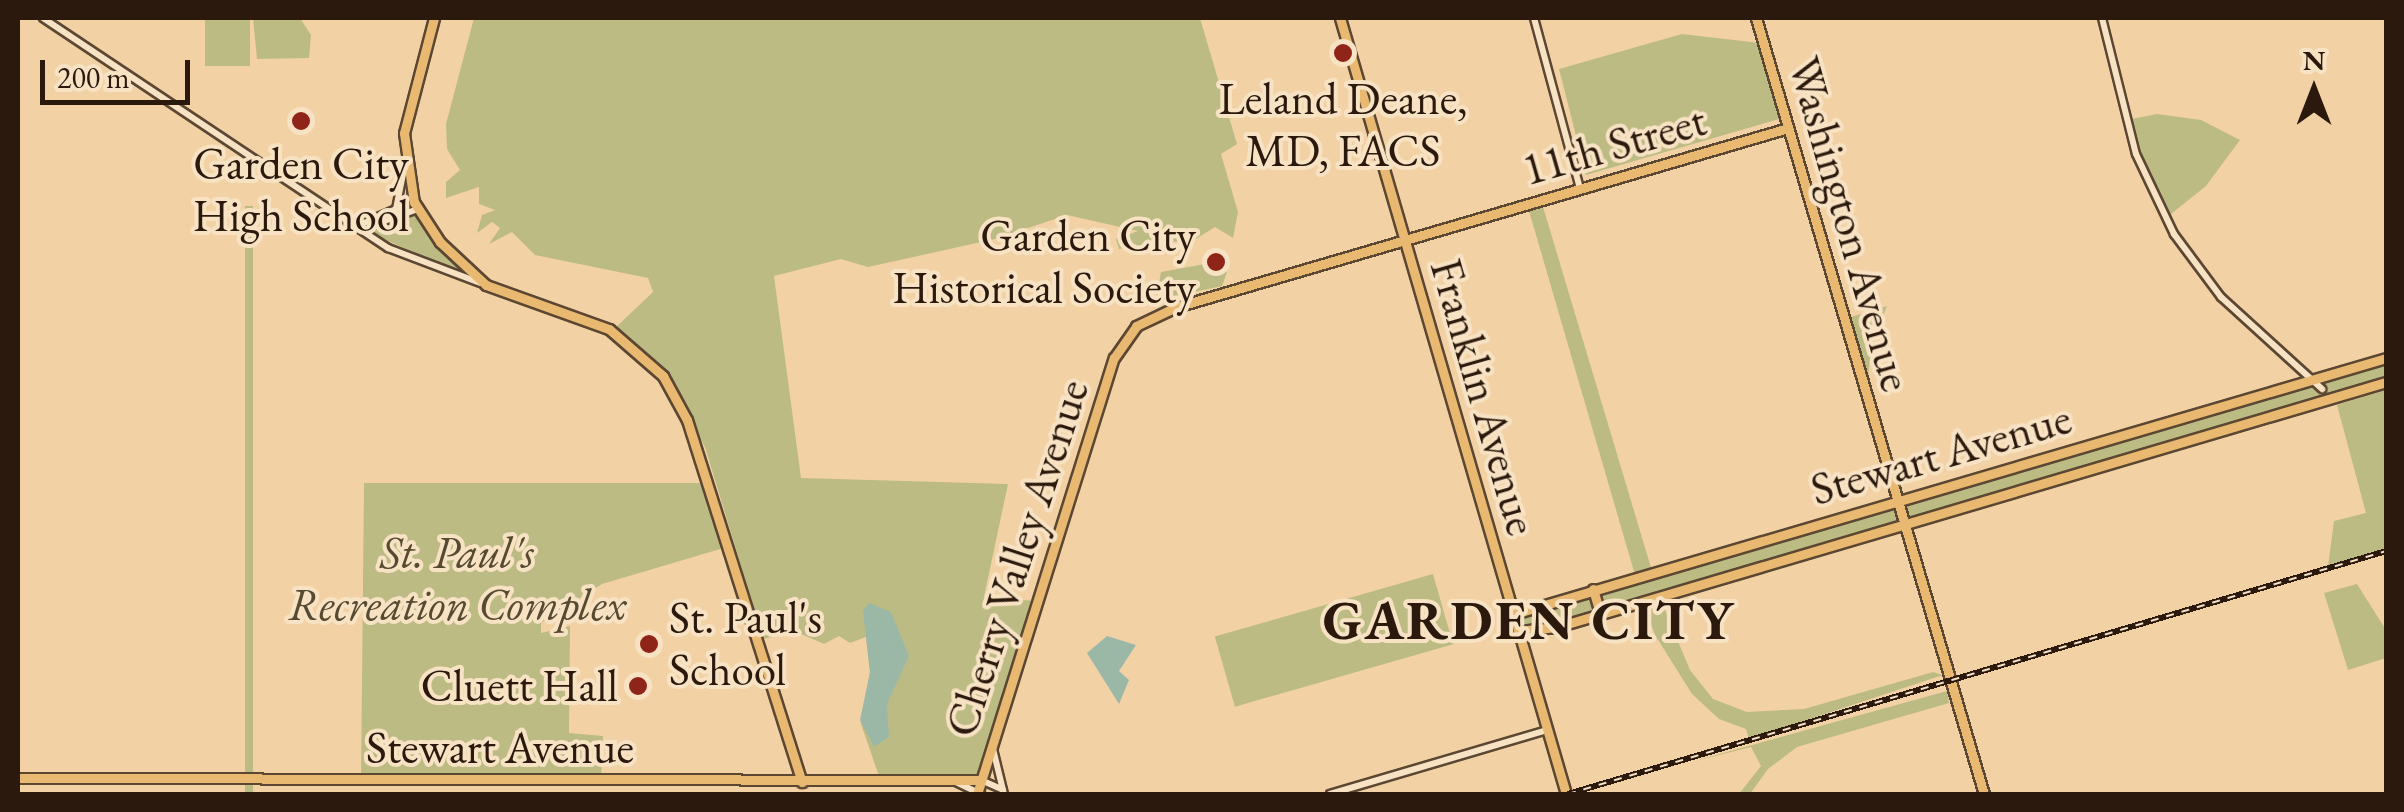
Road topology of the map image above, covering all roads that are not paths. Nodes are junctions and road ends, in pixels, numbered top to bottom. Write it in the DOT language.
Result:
graph roads {
  1 [pos="43,18"];
  2 [pos="434,18"];
  3 [pos="1340,18"];
  4 [pos="1534,18"];
  5 [pos="1756,18"];
  6 [pos="2102,18"];
  7 [pos="1788,128"];
  8 [pos="405,164"];
  9 [pos="1580,188"];
  10 [pos="418,209"];
  11 [pos="354,227"];
  12 [pos="1404,240"];
  13 [pos="486,285"];
  14 [pos="1122,342"];
  15 [pos="2386,358"];
  16 [pos="2316,378"];
  17 [pos="2384,382"];
  18 [pos="2322,389"];
  19 [pos="1897,500"];
  20 [pos="1904,524"];
  21 [pos="1593,589"];
  22 [pos="1514,614"];
  23 [pos="1600,614"];
  24 [pos="1518,631"];
  25 [pos="1548,730"];
  26 [pos="992,743"];
  27 [pos="18,778"];
  28 [pos="981,780"];
  29 [pos="802,782"];
  30 [pos="955,782"];
  31 [pos="1004,793"];
  32 [pos="979,794"];
  33 [pos="1330,794"];
  34 [pos="1566,794"];
  35 [pos="1984,794"];
  1 -- 11 [label="street"];
  2 -- 8 [label="main road"];
  3 -- 12 [label="main road, Franklin Avenue"];
  4 -- 9 [label="street"];
  5 -- 7 [label="main road, Washington Avenue"];
  6 -- 16 [label="street"];
  7 -- 9 [label="main road, 11th Street"];
  7 -- 19 [label="main road, Washington Avenue"];
  8 -- 10 [label="main road"];
  8 -- 11 [label="street"];
  9 -- 12 [label="main road, 11th Street"];
  10 -- 11 [label="street"];
  10 -- 13 [label="main road"];
  11 -- 13 [label="street"];
  12 -- 14 [label="main road, 11th Street"];
  12 -- 22 [label="main road, Franklin Avenue"];
  13 -- 29 [label="main road"];
  14 -- 26 [label="main road, Cherry Valley Avenue"];
  15 -- 16 [label="main road, Stewart Avenue"];
  16 -- 18 [label="street"];
  16 -- 19 [label="main road, Stewart Avenue"];
  17 -- 20 [label="main road, Stewart Avenue"];
  19 -- 20 [label="main road, Washington Avenue"];
  19 -- 21 [label="main road, Stewart Avenue"];
  20 -- 23 [label="main road, Stewart Avenue"];
  20 -- 35 [label="main road, Washington Avenue"];
  21 -- 22 [label="main road, Stewart Avenue"];
  21 -- 23 [label="main road"];
  22 -- 24 [label="main road, Franklin Avenue"];
  23 -- 24 [label="main road, Stewart Avenue"];
  24 -- 25 [label="main road, Franklin Avenue"];
  25 -- 33 [label="street"];
  25 -- 34 [label="main road, Franklin Avenue"];
  26 -- 28 [label="main road, Cherry Valley Avenue"];
  26 -- 31 [label="street"];
  27 -- 29 [label="main road, Stewart Avenue"];
  28 -- 30 [label="main road, Stewart Avenue"];
  28 -- 31 [label="street"];
  28 -- 32 [label="main road, Cherry Valley Avenue"];
  29 -- 30 [label="main road, Stewart Avenue"];
  30 -- 32 [label="street"];
}
